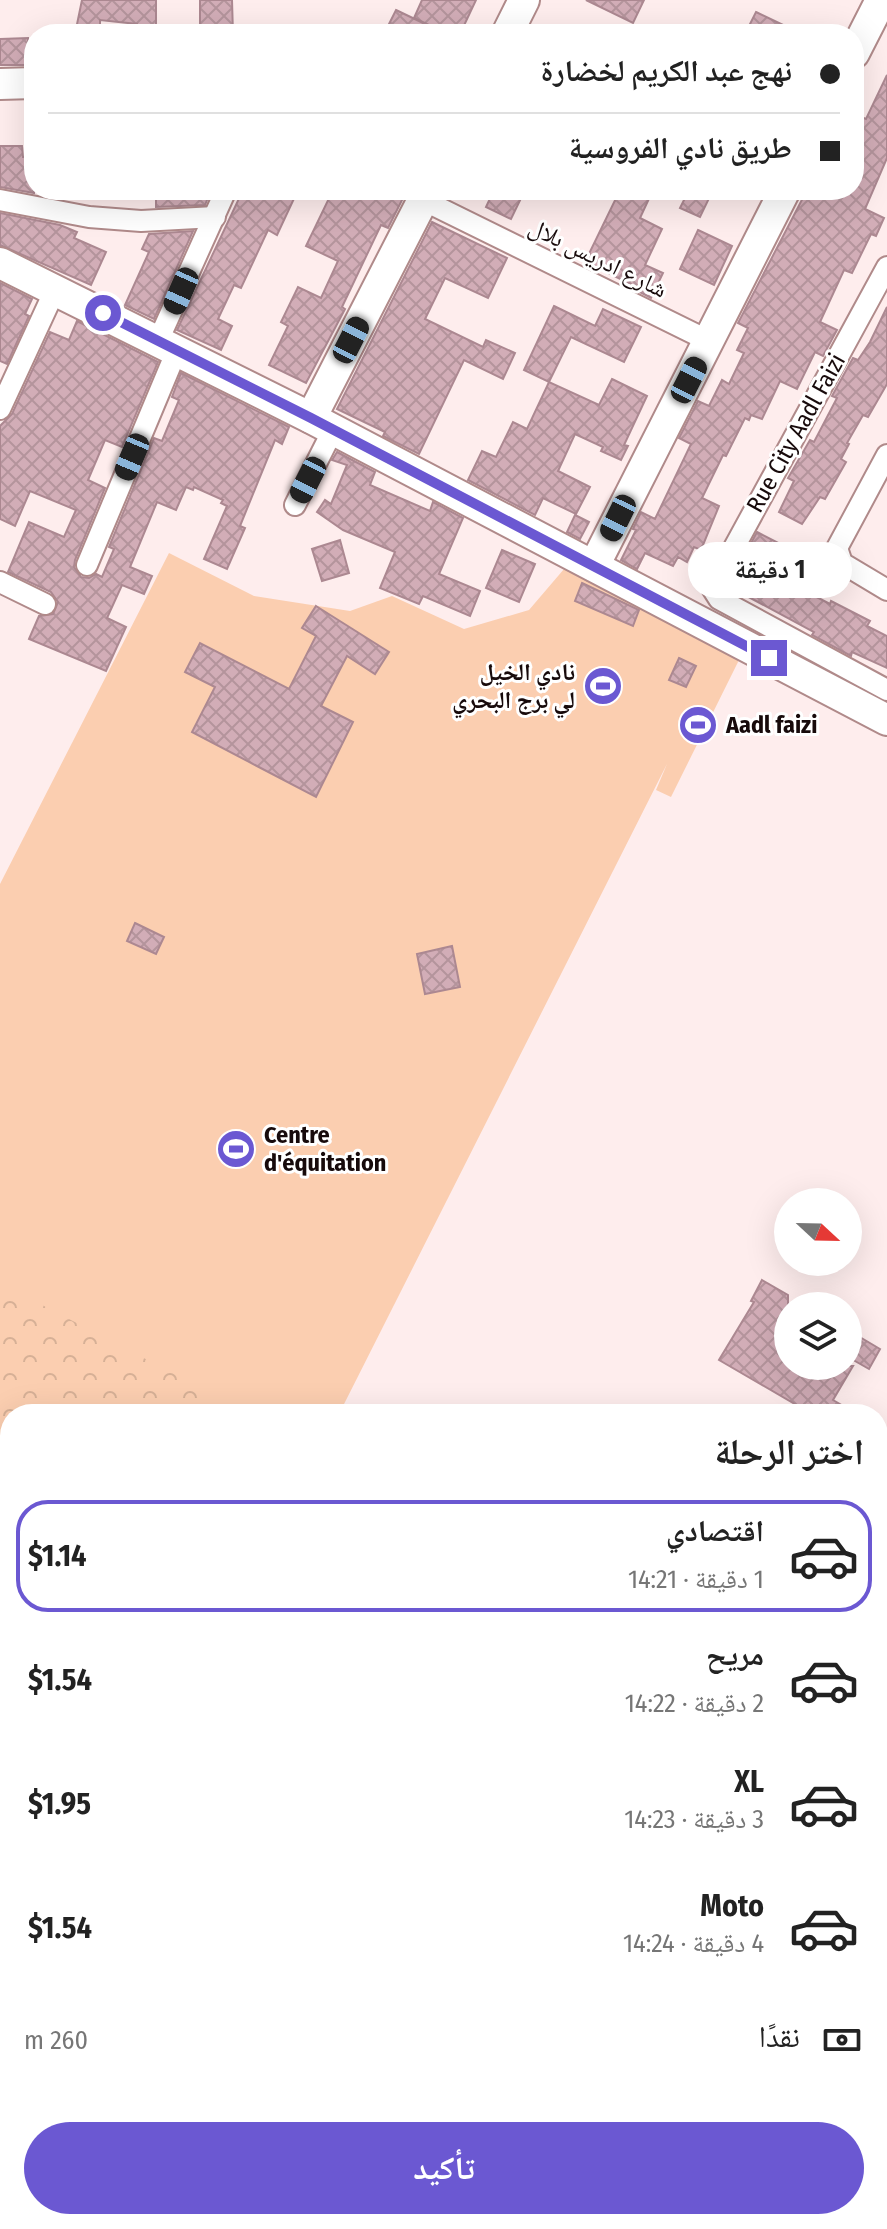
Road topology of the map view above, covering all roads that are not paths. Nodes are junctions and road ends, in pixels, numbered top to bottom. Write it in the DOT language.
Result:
graph roads {
  1 [pos="524,0"];
  2 [pos="881,0"];
  3 [pos="512,24"];
  4 [pos="864,33"];
  5 [pos="24,83"];
  6 [pos="0,84"];
  7 [pos="0,200"];
  8 [pos="222,200"];
  9 [pos="423,200"];
  10 [pos="435,200"];
  11 [pos="780,200"];
  12 [pos="215,217"];
  13 [pos="0,263"];
  14 [pos="887,267"];
  15 [pos="55,290"];
  16 [pos="709,341"];
  17 [pos="168,345"];
  18 [pos="0,409"];
  19 [pos="322,424"];
  20 [pos="887,455"];
  21 [pos="295,505"];
  22 [pos="87,565"];
  23 [pos="594,566"];
  24 [pos="0,582"];
  25 [pos="887,590"];
  26 [pos="45,604"];
  27 [pos="885,706"];
  1 -- 3 [label="main road"];
  2 -- 4 [label="main road"];
  5 -- 6 [label="main road"];
  7 -- 12 [label="street"];
  8 -- 12 [label="street"];
  9 -- 19 [label="main road"];
  10 -- 16 [label="street, شارع ادريس بلال"];
  11 -- 16 [label="main road"];
  12 -- 17 [label="street"];
  13 -- 15 [label="main road"];
  14 -- 27 [label="street, Rue City Aadl Faizi"];
  15 -- 17 [label="main road"];
  15 -- 18 [label="street"];
  16 -- 23 [label="main road"];
  17 -- 19 [label="main road"];
  17 -- 22 [label="street"];
  19 -- 21 [label="street"];
  19 -- 23 [label="main road"];
  20 -- 25 [label="street"];
  23 -- 27 [label="main road"];
  24 -- 26 [label="street"];
}
